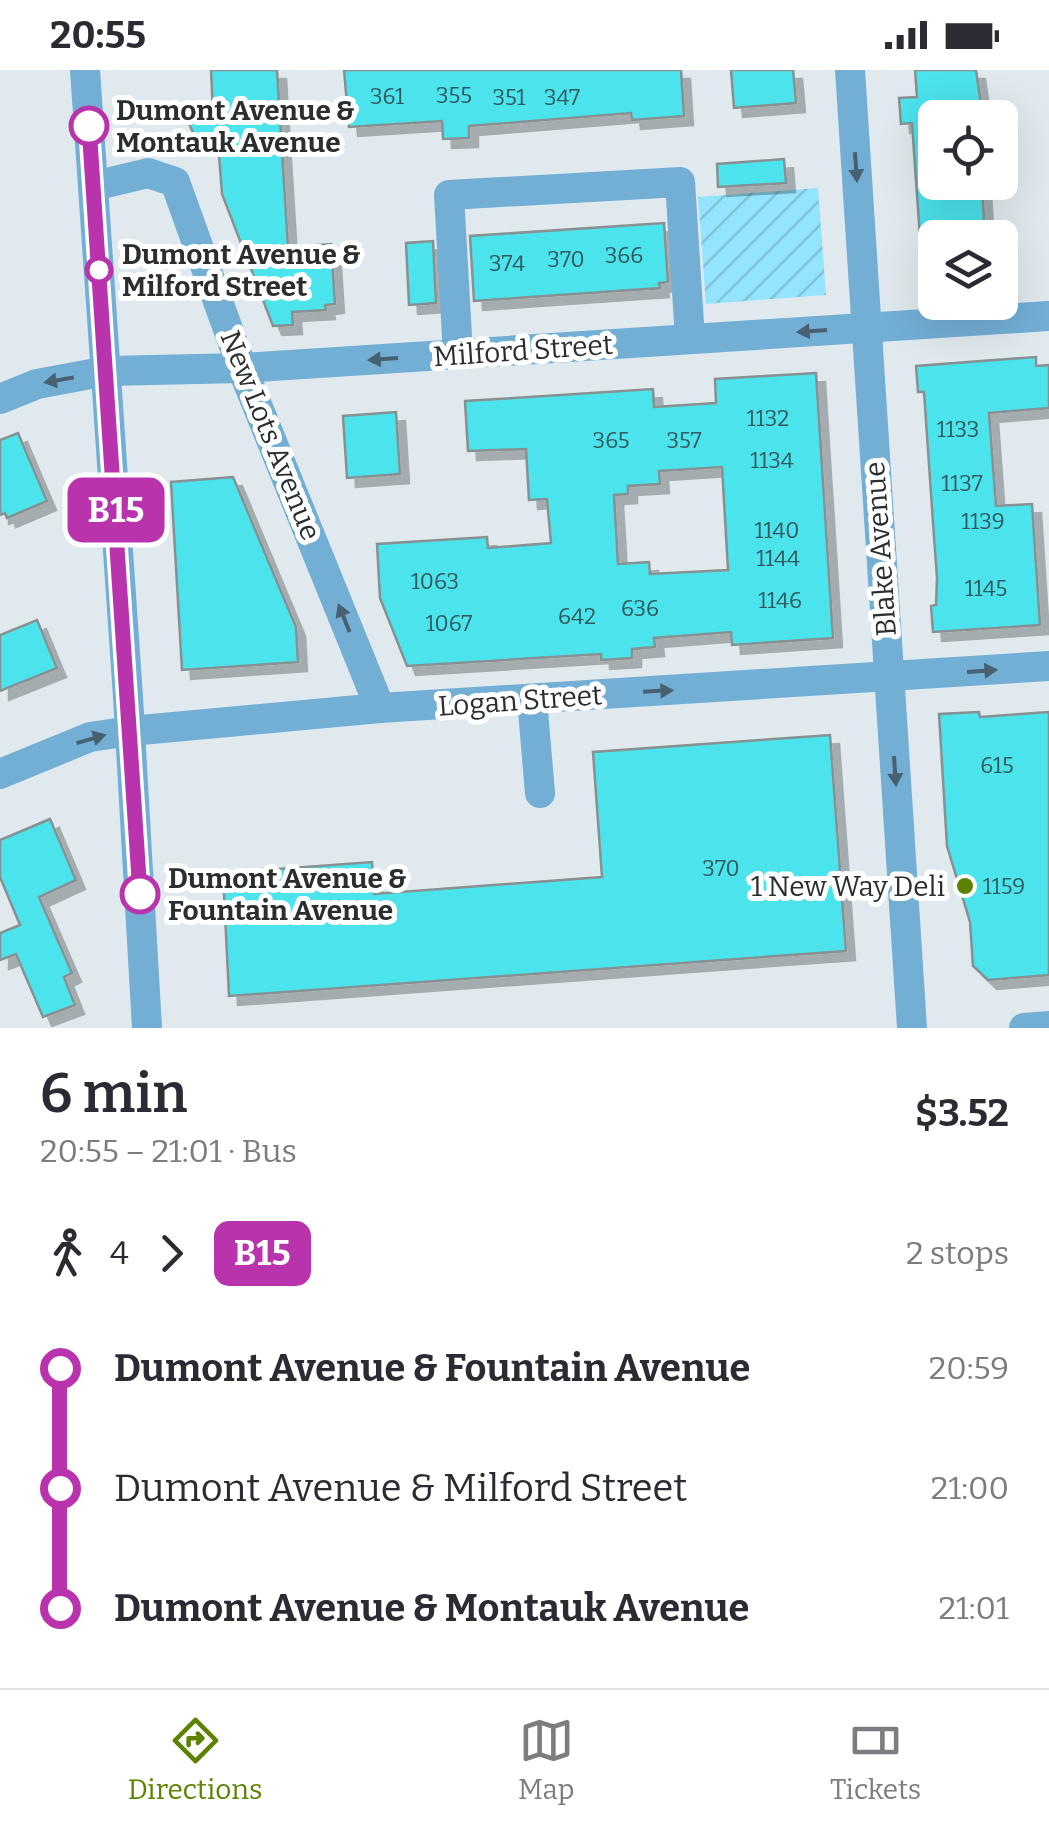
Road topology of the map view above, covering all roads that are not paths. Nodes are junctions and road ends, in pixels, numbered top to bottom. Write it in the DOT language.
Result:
graph roads {
  1 [pos="85,70"];
  2 [pos="850,70"];
  3 [pos="94,186"];
  4 [pos="1049,316"];
  5 [pos="866,327"];
  6 [pos="690,339"];
  7 [pos="458,354"];
  8 [pos="242,368"];
  9 [pos="106,371"];
  10 [pos="0,399"];
  11 [pos="1049,666"];
  12 [pos="888,677"];
  13 [pos="532,699"];
  14 [pos="380,708"];
  15 [pos="130,731"];
  16 [pos="0,774"];
  17 [pos="540,793"];
  18 [pos="1049,1026"];
  19 [pos="147,1028"];
  20 [pos="912,1028"];
  21 [pos="1024,1028"];
  1 -- 3 [label="street"];
  2 -- 5 [label="street, Blake Avenue, one-way"];
  3 -- 8 [label="street, New Lots Avenue"];
  3 -- 9 [label="street"];
  4 -- 5 [label="street, Milford Street"];
  5 -- 6 [label="street, Milford Street, one-way"];
  5 -- 12 [label="street, Blake Avenue"];
  6 -- 7 [label="street, Milford Street"];
  6 -- 7 [label="street"];
  7 -- 8 [label="street, Milford Street, one-way"];
  8 -- 9 [label="street, Milford Street"];
  14 -- 8 [label="street, New Lots Avenue, one-way"];
  9 -- 10 [label="street, Milford Street, one-way"];
  9 -- 15 [label="street"];
  12 -- 11 [label="street, Logan Street, one-way"];
  13 -- 12 [label="street, Logan Street, one-way"];
  12 -- 20 [label="street, Blake Avenue, one-way"];
  13 -- 14 [label="street, Logan Street"];
  13 -- 17 [label="street"];
  14 -- 15 [label="street, Logan Street"];
  16 -- 15 [label="street, Logan Street, one-way"];
  15 -- 19 [label="street"];
  18 -- 21 [label="street"];
}
